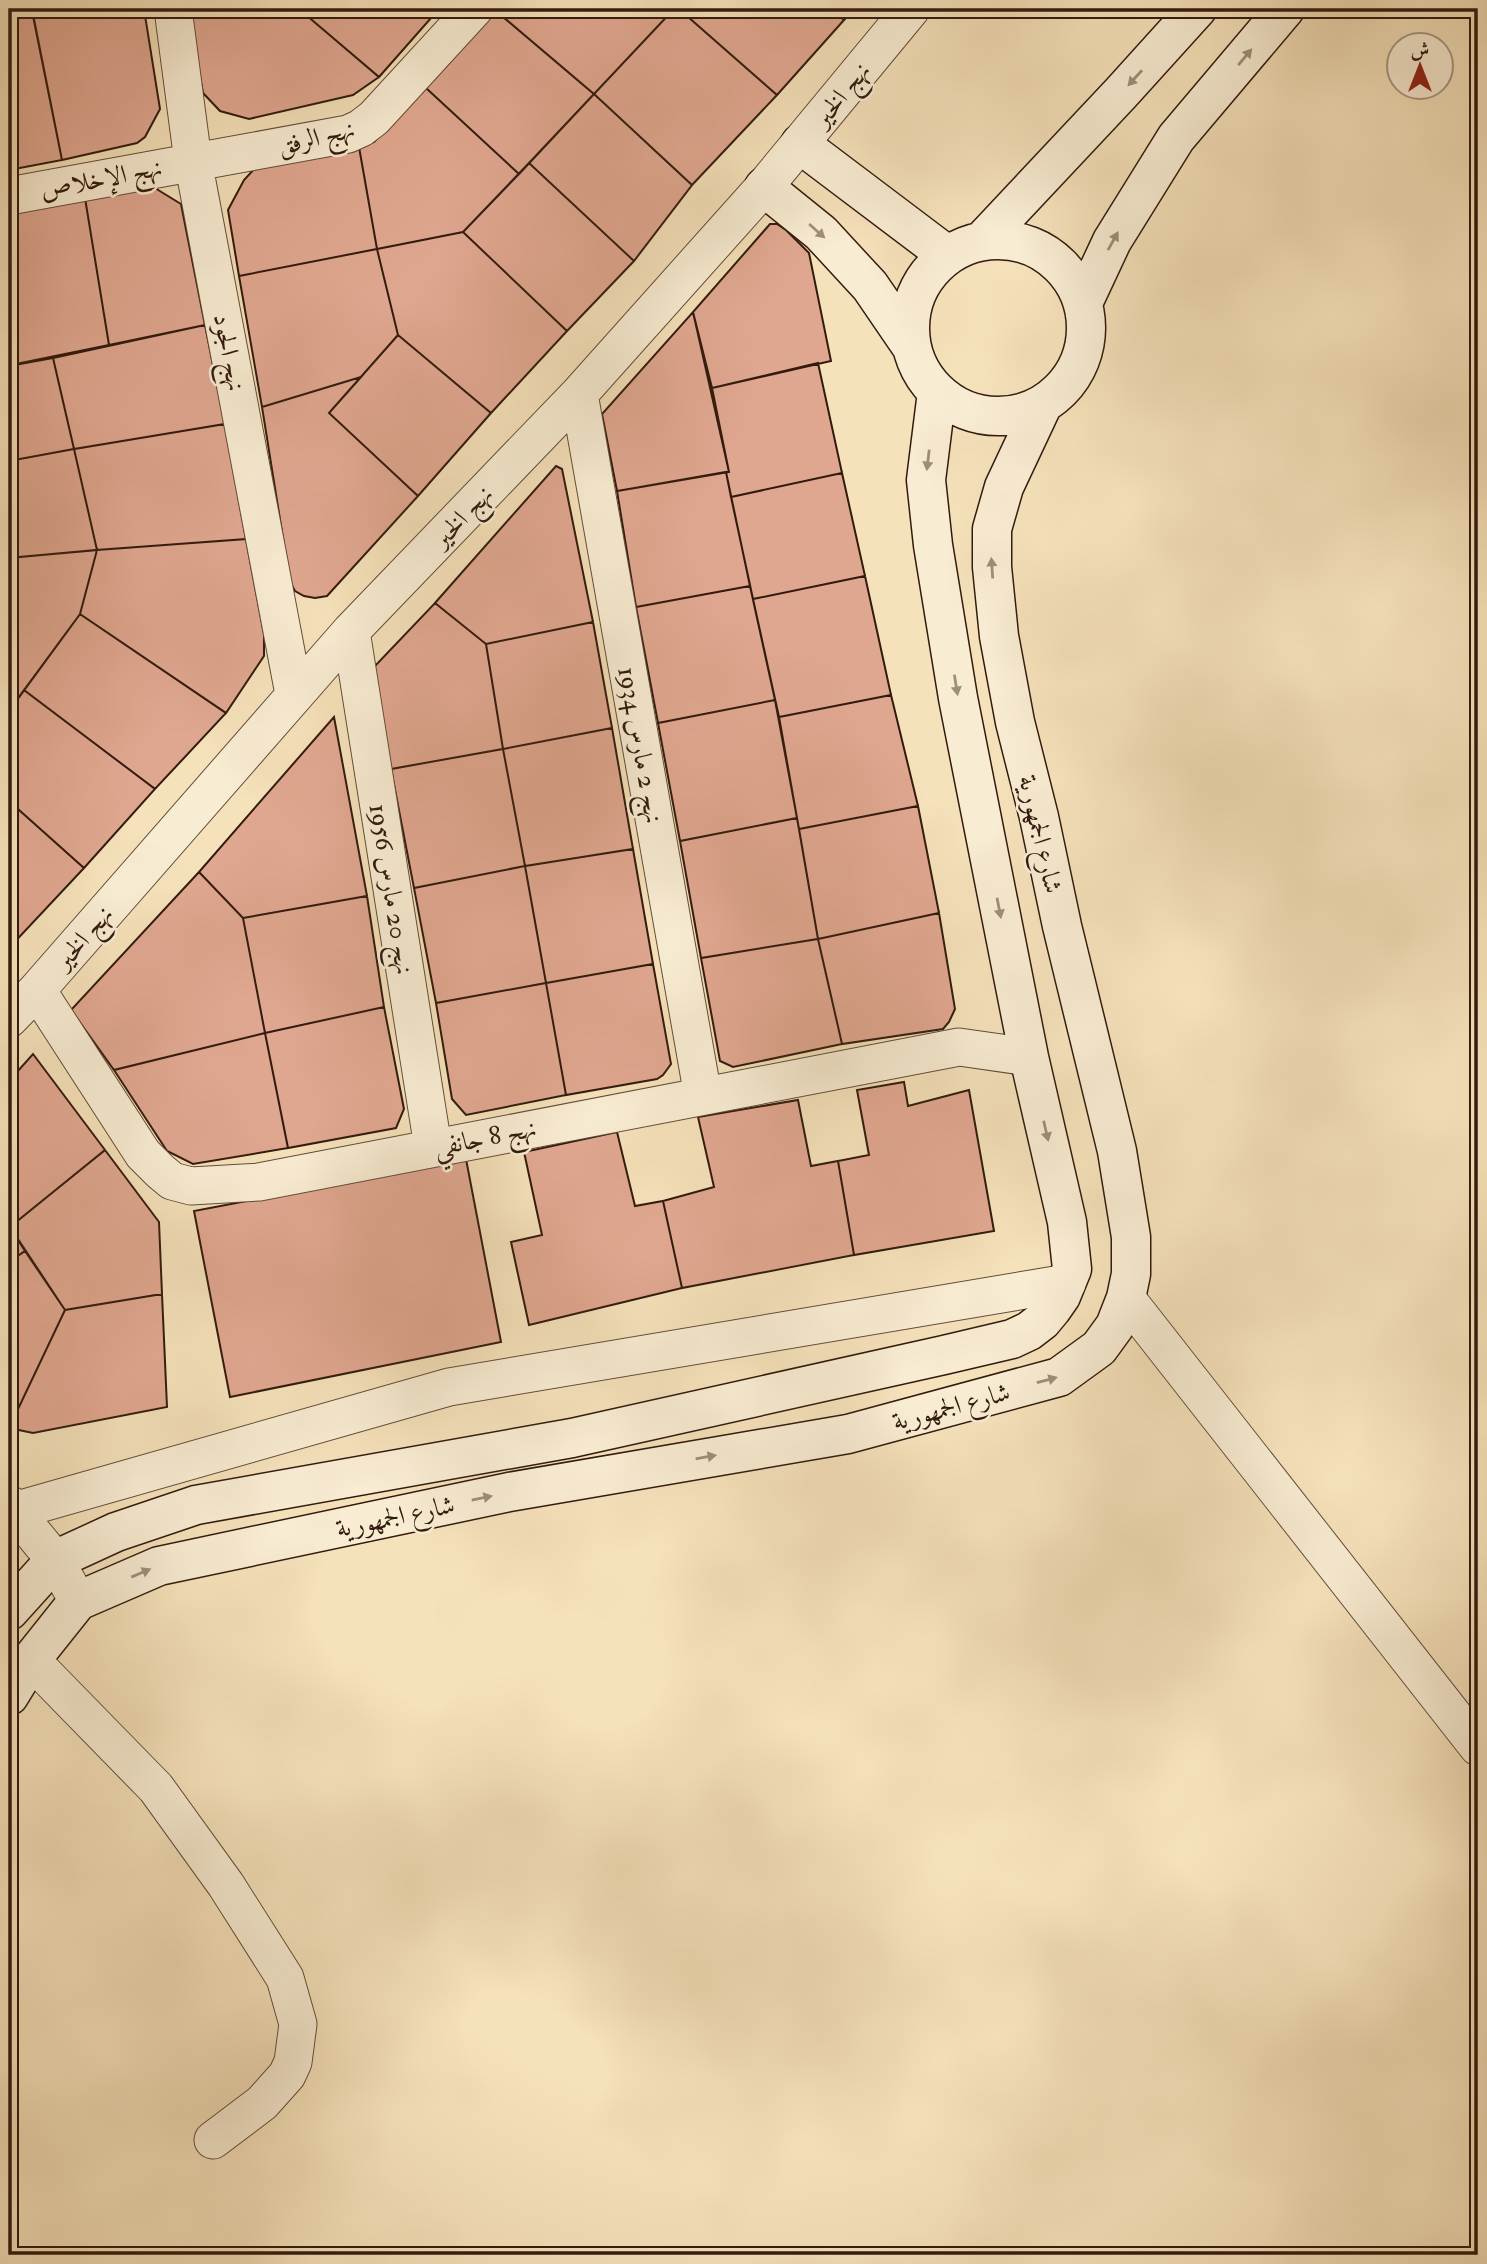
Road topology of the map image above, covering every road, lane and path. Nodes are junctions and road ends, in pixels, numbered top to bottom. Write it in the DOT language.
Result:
graph roads {
  1 [pos="173,9"];
  2 [pos="474,9"];
  3 [pos="911,9"];
  4 [pos="1197,9"];
  5 [pos="1285,9"];
  6 [pos="800,144"];
  7 [pos="193,161"];
  8 [pos="764,187"];
  9 [pos="9,196"];
  10 [pos="982,241"];
  11 [pos="947,255"];
  12 [pos="1083,303"];
  13 [pos="911,346"];
  14 [pos="937,392"];
  15 [pos="579,394"];
  16 [pos="1043,404"];
  17 [pos="351,631"];
  18 [pos="294,694"];
  19 [pos="37,990"];
  20 [pos="9,1019"];
  21 [pos="1028,1057"];
  22 [pos="703,1096"];
  23 [pos="433,1147"];
  24 [pos="1067,1283"];
  25 [pos="1126,1297"];
  26 [pos="10,1511"];
  27 [pos="55,1560"];
  28 [pos="78,1601"];
  29 [pos="9,1611"];
  30 [pos="31,1660"];
  31 [pos="9,1696"];
  32 [pos="1478,1746"];
  33 [pos="213,2140"];
  1 -- 7 [label="street, نهج الجود"];
  2 -- 7 [label="street, نهج الرفق"];
  3 -- 6 [label="street, نهج الخير"];
  4 -- 10 [label="street, one-way"];
  12 -- 5 [label="street, one-way"];
  6 -- 8 [label="street, نهج الخير"];
  6 -- 11 [label="street"];
  7 -- 9 [label="street, نهج الإخلاص"];
  7 -- 18 [label="street, نهج الجود"];
  8 -- 13 [label="street, one-way"];
  8 -- 15 [label="street, نهج الخير"];
  10 -- 11 [label="street"];
  10 -- 12 [label="street"];
  11 -- 13 [label="street"];
  12 -- 16 [label="street"];
  13 -- 14 [label="street"];
  14 -- 16 [label="street"];
  14 -- 21 [label="street, one-way"];
  15 -- 17 [label="street, نهج الخير"];
  15 -- 22 [label="street, نهج 2 مارس 1934"];
  25 -- 16 [label="street, شارع الجمهورية, one-way"];
  17 -- 18 [label="street, نهج الخير"];
  17 -- 23 [label="street, نهج 20 مارس 1956"];
  18 -- 19 [label="street, نهج الخير"];
  19 -- 20 [label="street, نهج الخير"];
  19 -- 23 [label="street, نهج 8 جانفي"];
  21 -- 22 [label="street, نهج 8 جانفي"];
  21 -- 24 [label="street, one-way"];
  22 -- 23 [label="street, نهج 8 جانفي"];
  24 -- 26 [label="street"];
  24 -- 27 [label="street"];
  28 -- 25 [label="street, شارع الجمهورية, one-way"];
  25 -- 32 [label="street"];
  26 -- 27 [label="street"];
  27 -- 28 [label="street"];
  27 -- 29 [label="street"];
  28 -- 30 [label="street"];
  30 -- 31 [label="street"];
  30 -- 33 [label="street"];
}
